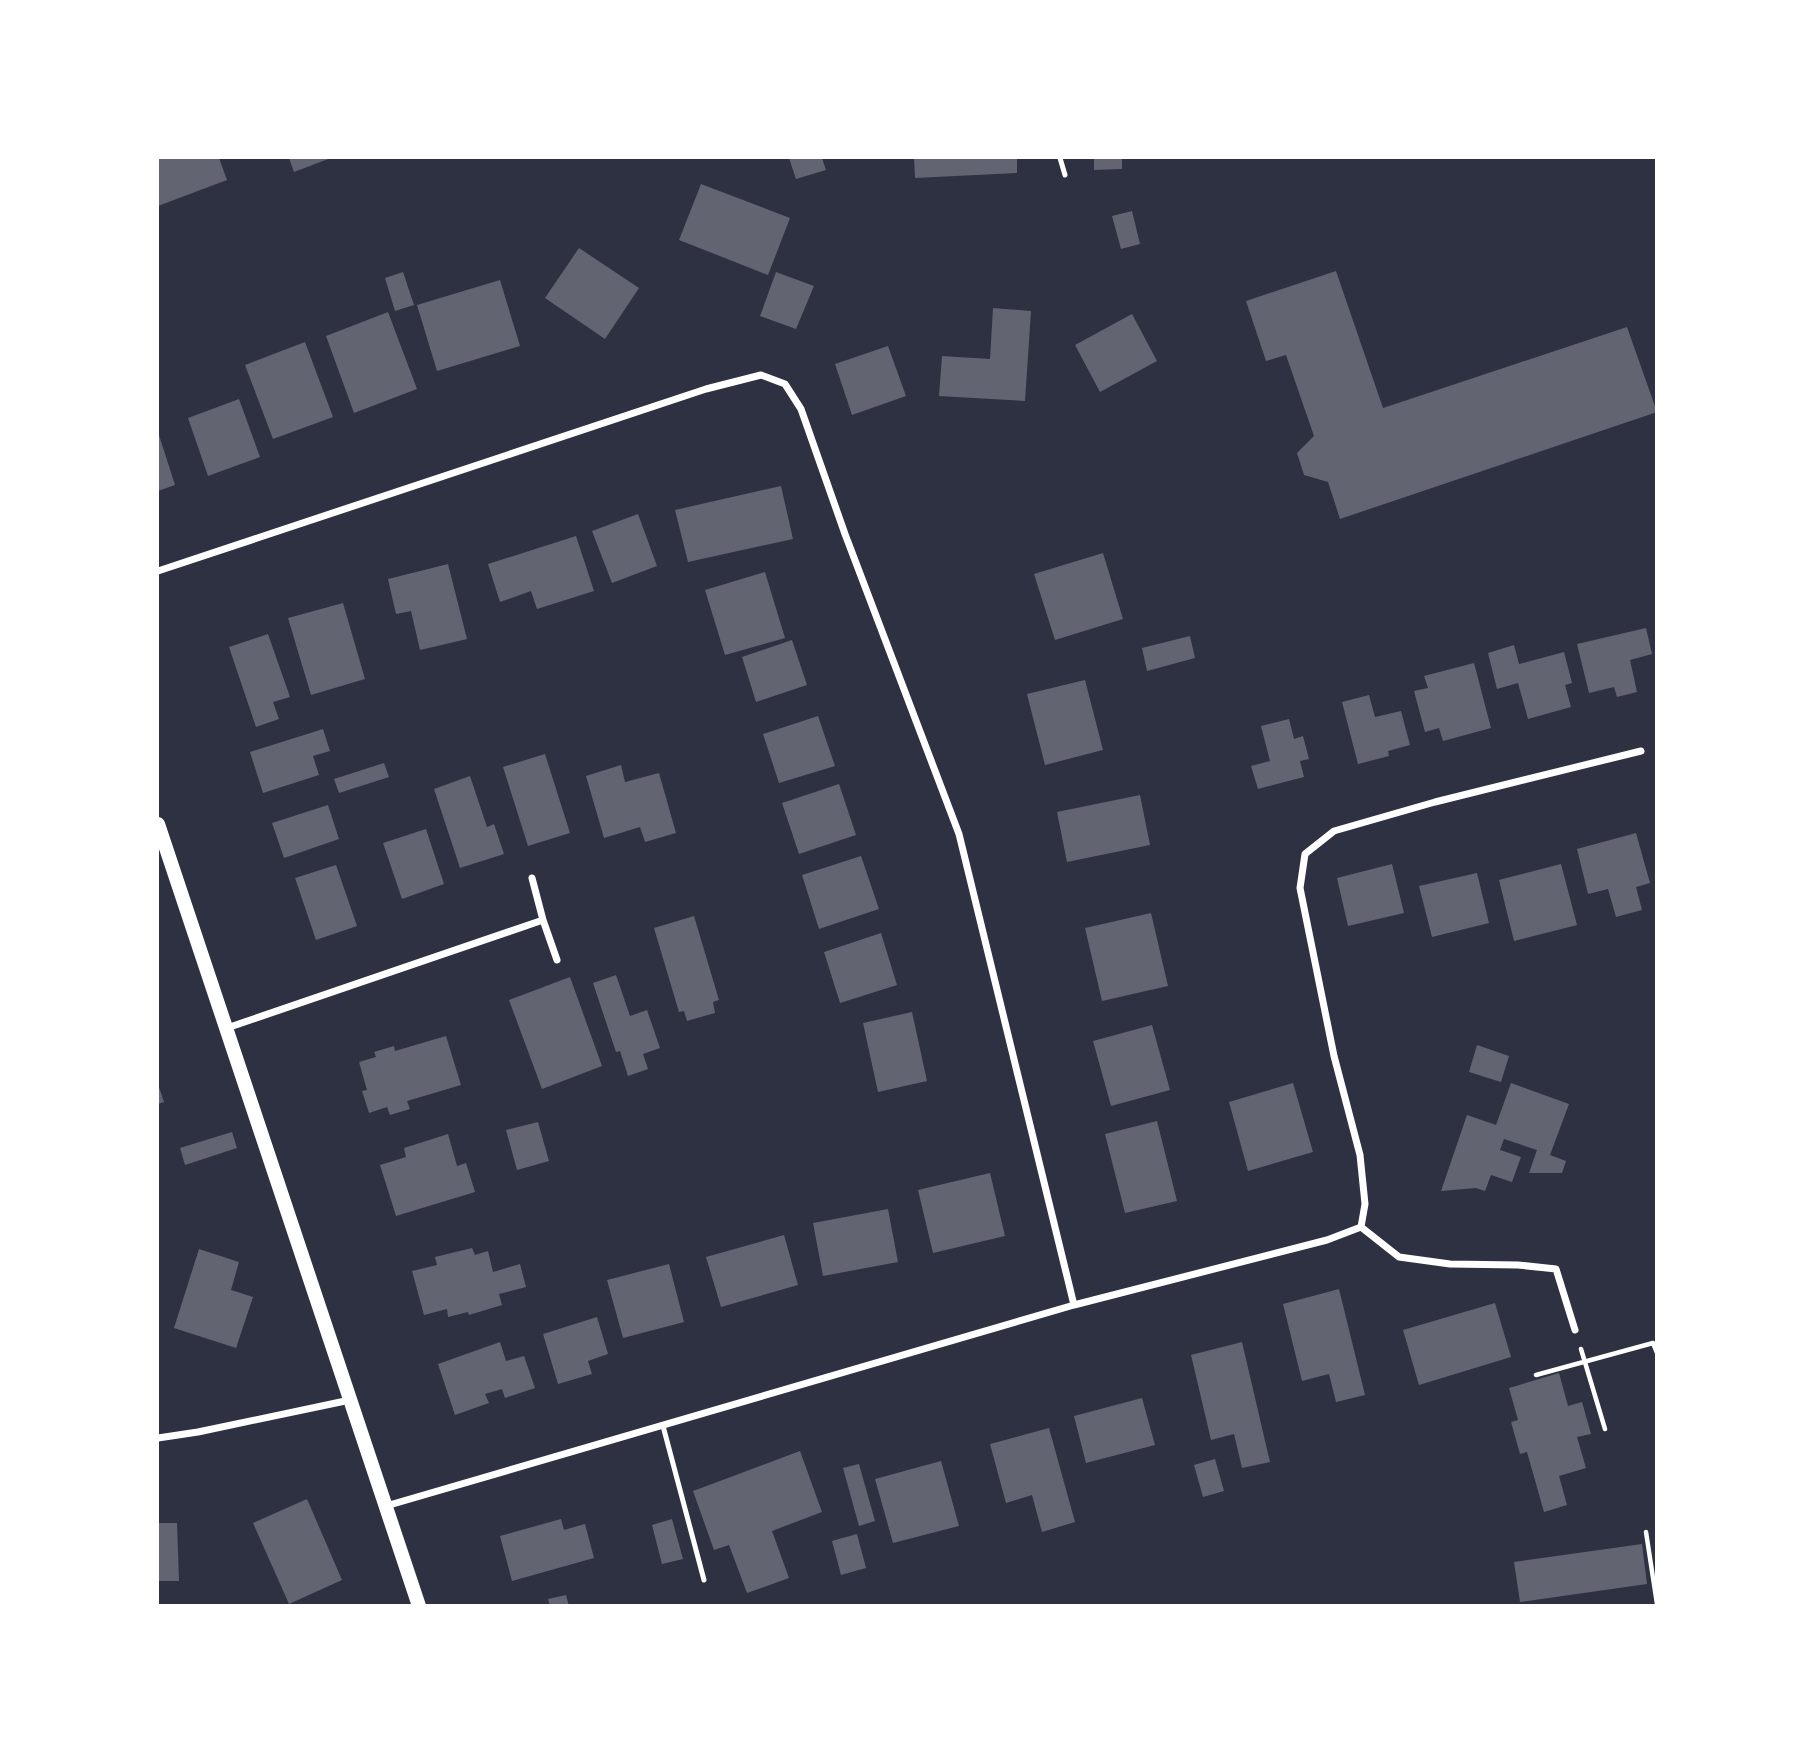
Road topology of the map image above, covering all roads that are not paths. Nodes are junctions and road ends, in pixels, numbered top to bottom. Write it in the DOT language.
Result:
graph roads {
  1 [pos="1060,158"];
  2 [pos="1065,175"];
  3 [pos="158,571"];
  4 [pos="1641,751"];
  5 [pos="158,824"];
  6 [pos="532,878"];
  7 [pos="543,920"];
  8 [pos="557,960"];
  9 [pos="227,1028"];
  10 [pos="1361,1227"];
  11 [pos="1074,1306"];
  12 [pos="1575,1330"];
  13 [pos="350,1400"];
  14 [pos="663,1426"];
  15 [pos="158,1438"];
  16 [pos="386,1506"];
  17 [pos="704,1580"];
  18 [pos="419,1605"];
  1 -- 2 [label="lane"];
  3 -- 11 [label="street"];
  4 -- 10 [label="street"];
  5 -- 9 [label="main road"];
  6 -- 7 [label="street"];
  7 -- 8 [label="street"];
  7 -- 9 [label="street"];
  9 -- 13 [label="main road"];
  10 -- 11 [label="street"];
  10 -- 12 [label="street"];
  11 -- 14 [label="street"];
  13 -- 15 [label="street"];
  13 -- 16 [label="main road"];
  14 -- 16 [label="street"];
  14 -- 17 [label="lane"];
  16 -- 18 [label="main road"];
}
